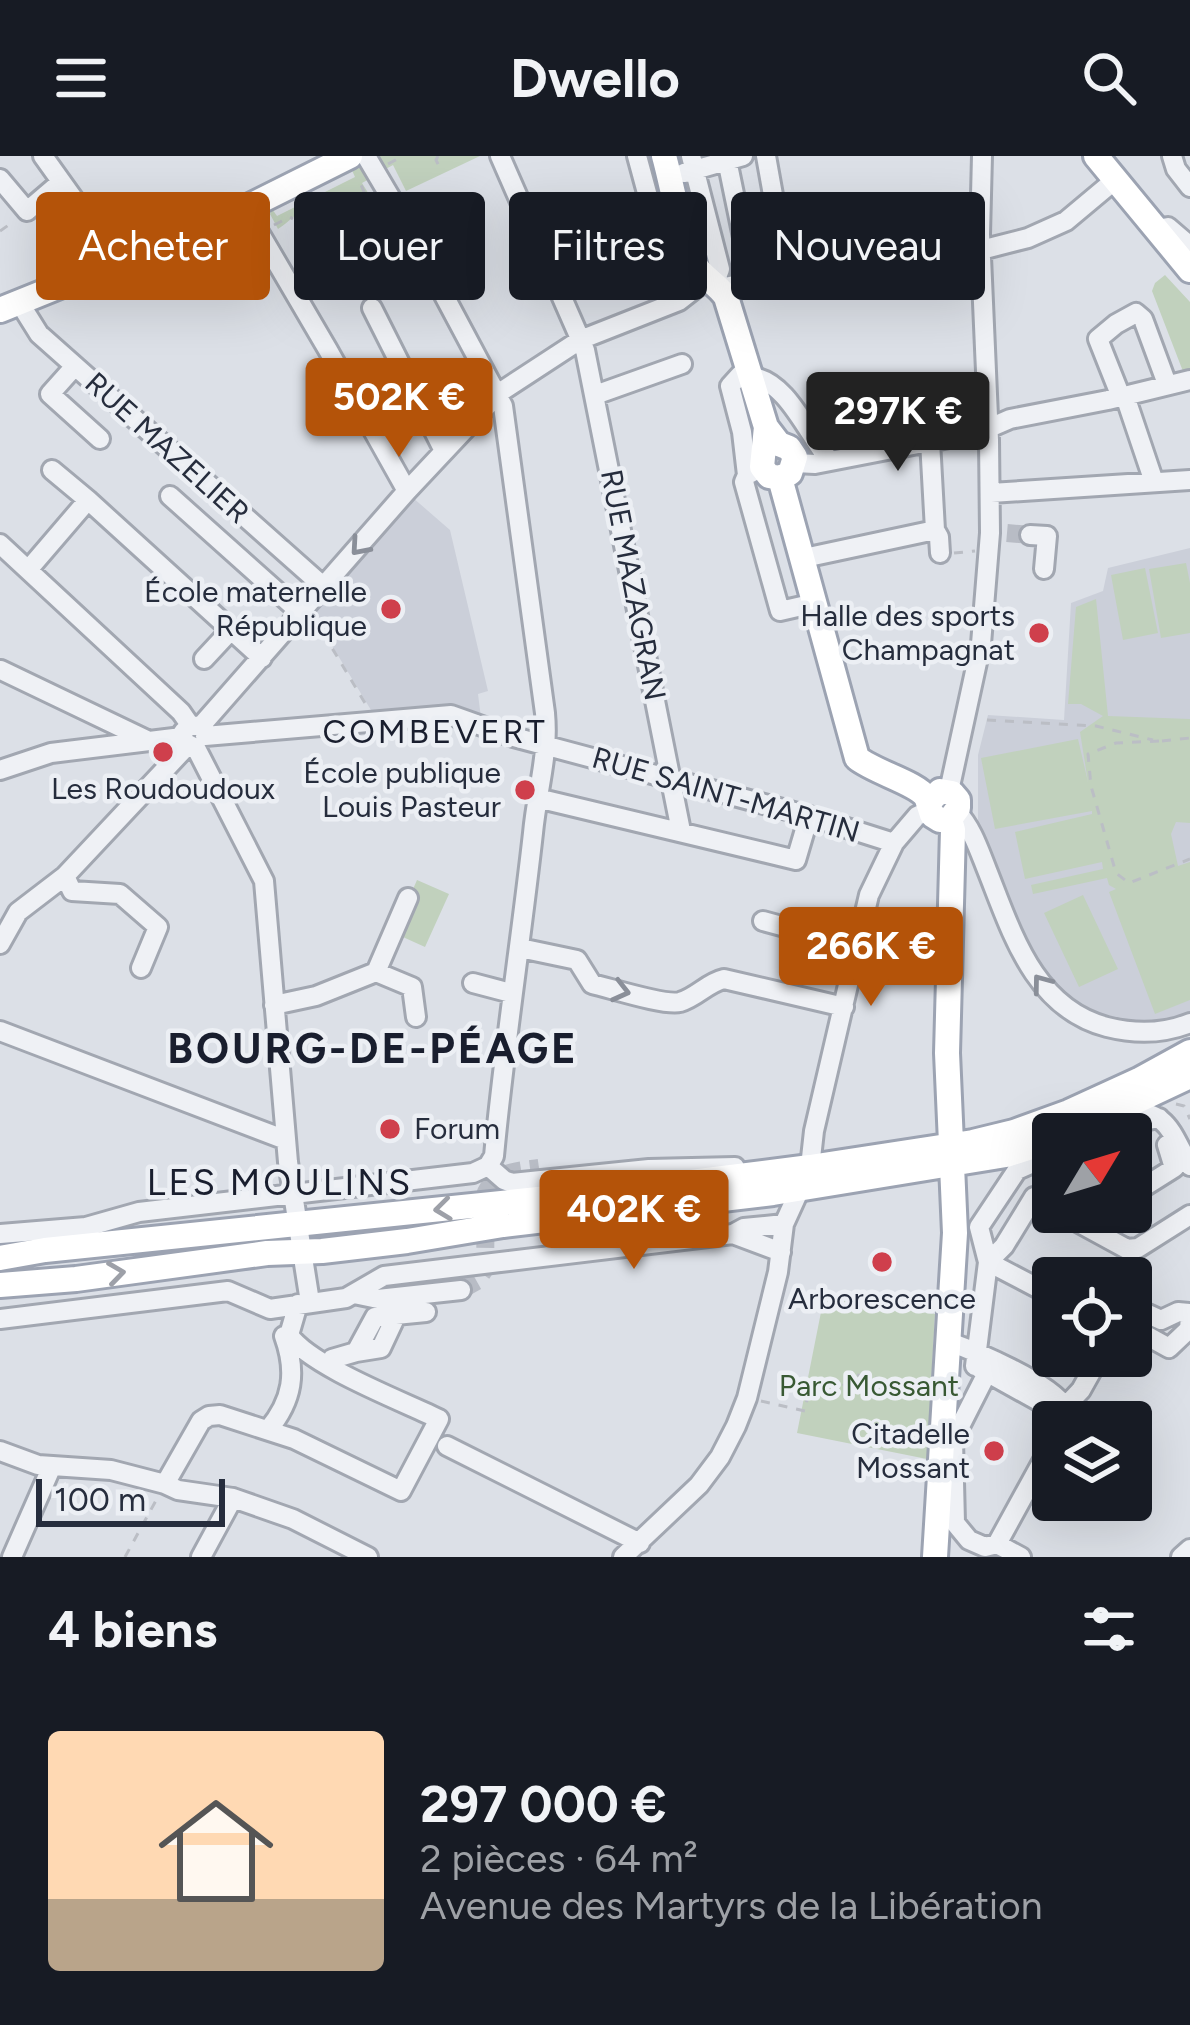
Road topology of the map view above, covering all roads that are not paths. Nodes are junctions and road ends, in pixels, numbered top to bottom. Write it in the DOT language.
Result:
graph roads {
  1 [pos="43,156"];
  2 [pos="350,156"];
  3 [pos="500,156"];
  4 [pos="637,156"];
  5 [pos="766,156"];
  6 [pos="982,156"];
  7 [pos="1096,156"];
  8 [pos="1171,157"];
  9 [pos="735,158"];
  10 [pos="693,163"];
  11 [pos="371,164"];
  12 [pos="667,167"];
  13 [pos="0,179"];
  14 [pos="1115,180"];
  15 [pos="62,182"];
  16 [pos="645,185"];
  17 [pos="1190,187"];
  18 [pos="69,192"];
  19 [pos="387,192"];
  20 [pos="740,192"];
  21 [pos="773,192"];
  22 [pos="982,192"];
  23 [pos="270,198"];
  24 [pos="1157,229"];
  25 [pos="985,242"];
  26 [pos="1190,246"];
  27 [pos="270,254"];
  28 [pos="1190,270"];
  29 [pos="708,278"];
  30 [pos="731,280"];
  31 [pos="448,300"];
  32 [pos="983,300"];
  33 [pos="9,306"];
  34 [pos="372,308"];
  35 [pos="580,340"];
  36 [pos="682,364"];
  37 [pos="75,366"];
  38 [pos="743,378"];
  39 [pos="1190,380"];
  40 [pos="1167,384"];
  41 [pos="499,394"];
  42 [pos="595,395"];
  43 [pos="1123,396"];
  44 [pos="988,428"];
  45 [pos="100,439"];
  46 [pos="930,441"];
  47 [pos="444,451"];
  48 [pos="770,458"];
  49 [pos="830,461"];
  50 [pos="52,470"];
  51 [pos="1190,480"];
  52 [pos="1154,482"];
  53 [pos="407,491"];
  54 [pos="991,493"];
  55 [pos="170,496"];
  56 [pos="88,500"];
  57 [pos="934,530"];
  58 [pos="1030,535"];
  59 [pos="4,553"];
  60 [pos="940,553"];
  61 [pos="804,558"];
  62 [pos="1045,569"];
  63 [pos="28,570"];
  64 [pos="324,587"];
  65 [pos="815,603"];
  66 [pos="304,609"];
  67 [pos="230,630"];
  68 [pos="204,658"];
  69 [pos="262,658"];
  70 [pos="1,670"];
  71 [pos="193,737"];
  72 [pos="147,740"];
  73 [pos="548,745"];
  74 [pos="0,770"];
  75 [pos="671,778"];
  76 [pos="537,798"];
  77 [pos="943,807"];
  78 [pos="808,816"];
  79 [pos="681,831"];
  80 [pos="894,843"];
  81 [pos="64,876"];
  82 [pos="408,898"];
  83 [pos="9,910"];
  84 [pos="763,921"];
  85 [pos="0,944"];
  86 [pos="859,947"];
  87 [pos="520,949"];
  88 [pos="141,968"];
  89 [pos="376,972"];
  90 [pos="473,983"];
  91 [pos="511,993"];
  92 [pos="274,1005"];
  93 [pos="844,1007"];
  94 [pos="416,1017"];
  95 [pos="1190,1023"];
  96 [pos="0,1030"];
  97 [pos="1143,1032"];
  98 [pos="1190,1052"];
  99 [pos="1168,1096"];
  100 [pos="1118,1110"];
  101 [pos="1112,1113"];
  102 [pos="286,1140"];
  103 [pos="1175,1140"];
  104 [pos="1032,1147"];
  105 [pos="953,1155"];
  106 [pos="1032,1163"];
  107 [pos="488,1166"];
  108 [pos="1190,1166"];
  109 [pos="539,1168"];
  110 [pos="649,1168"];
  111 [pos="800,1175"];
  112 [pos="1152,1182"];
  113 [pos="1002,1190"];
  114 [pos="293,1194"];
  115 [pos="1032,1197"];
  116 [pos="1032,1200"];
  117 [pos="707,1201"];
  118 [pos="1190,1215"];
  119 [pos="784,1224"];
  120 [pos="298,1226"];
  121 [pos="1097,1233"];
  122 [pos="0,1234"];
  123 [pos="733,1234"];
  124 [pos="302,1251"];
  125 [pos="781,1252"];
  126 [pos="0,1258"];
  127 [pos="988,1262"];
  128 [pos="0,1286"];
  129 [pos="1032,1286"];
  130 [pos="461,1290"];
  131 [pos="354,1294"];
  132 [pos="304,1303"];
  133 [pos="276,1308"];
  134 [pos="427,1312"];
  135 [pos="1190,1315"];
  136 [pos="1152,1316"];
  137 [pos="0,1319"];
  138 [pos="1152,1338"];
  139 [pos="947,1349"];
  140 [pos="331,1363"];
  141 [pos="980,1364"];
  142 [pos="1040,1401"];
  143 [pos="268,1430"];
  144 [pos="447,1446"];
  145 [pos="0,1451"];
  146 [pos="52,1466"];
  147 [pos="1032,1480"];
  148 [pos="165,1484"];
  149 [pos="233,1498"];
  150 [pos="640,1543"];
  151 [pos="997,1544"];
  152 [pos="1190,1549"];
  153 [pos="12,1557"];
  154 [pos="201,1557"];
  155 [pos="368,1557"];
  156 [pos="623,1557"];
  157 [pos="935,1557"];
  158 [pos="1021,1557"];
  159 [pos="1181,1557"];
  1 -- 15 [label="street"];
  2 -- 23 [label="main road"];
  3 -- 35 [label="street, RUE MAZAGRAN"];
  4 -- 16 [label="street"];
  5 -- 21 [label="street"];
  6 -- 22 [label="street"];
  7 -- 14 [label="main road"];
  8 -- 17 [label="street"];
  9 -- 10 [label="street"];
  9 -- 20 [label="street"];
  10 -- 12 [label="street"];
  10 -- 29 [label="street"];
  11 -- 19 [label="street"];
  12 -- 16 [label="street"];
  12 -- 29 [label="main road"];
  13 -- 15 [label="street"];
  14 -- 24 [label="main road"];
  14 -- 25 [label="street"];
  15 -- 18 [label="street"];
  16 -- 29 [label="street"];
  24 -- 26 [label="street"];
  24 -- 28 [label="main road"];
  27 -- 53 [label="street"];
  29 -- 30 [label="street"];
  29 -- 35 [label="street"];
  29 -- 38 [label="main road"];
  31 -- 41 [label="street"];
  32 -- 44 [label="street"];
  33 -- 37 [label="street, RUE MAZELIER"];
  34 -- 47 [label="street"];
  35 -- 41 [label="street"];
  35 -- 42 [label="street, RUE MAZAGRAN"];
  36 -- 42 [label="street"];
  37 -- 45 [label="street"];
  37 -- 64 [label="street, RUE MAZELIER"];
  38 -- 48 [label="main road"];
  38 -- 48 [label="street"];
  38 -- 49 [label="street"];
  39 -- 40 [label="street"];
  40 -- 43 [label="street"];
  40 -- 43 [label="street"];
  41 -- 47 [label="street"];
  41 -- 73 [label="street"];
  42 -- 75 [label="street, RUE MAZAGRAN"];
  43 -- 44 [label="street"];
  43 -- 52 [label="street"];
  44 -- 46 [label="street"];
  44 -- 54 [label="street"];
  46 -- 49 [label="street"];
  46 -- 57 [label="street"];
  47 -- 53 [label="street"];
  48 -- 49 [label="street"];
  48 -- 61 [label="main road"];
  48 -- 65 [label="street"];
  50 -- 56 [label="street"];
  51 -- 52 [label="street"];
  52 -- 54 [label="street"];
  53 -- 64 [label="street, one-way"];
  54 -- 77 [label="street"];
  55 -- 66 [label="street"];
  56 -- 63 [label="street"];
  56 -- 67 [label="street"];
  57 -- 60 [label="street"];
  57 -- 61 [label="street"];
  58 -- 62 [label="street"];
  59 -- 63 [label="street"];
  61 -- 65 [label="main road"];
  63 -- 71 [label="street"];
  64 -- 66 [label="street"];
  65 -- 77 [label="main road"];
  66 -- 69 [label="street"];
  67 -- 68 [label="street"];
  67 -- 69 [label="street"];
  69 -- 71 [label="street"];
  70 -- 72 [label="street"];
  71 -- 72 [label="street, RUE SAINT-MARTIN"];
  71 -- 73 [label="street, RUE SAINT-MARTIN"];
  71 -- 81 [label="street"];
  71 -- 92 [label="street"];
  72 -- 74 [label="street, RUE SAINT-MARTIN"];
  73 -- 75 [label="street, RUE SAINT-MARTIN"];
  73 -- 76 [label="street"];
  75 -- 78 [label="street, RUE SAINT-MARTIN"];
  75 -- 79 [label="street, RUE MAZAGRAN"];
  76 -- 79 [label="street"];
  76 -- 87 [label="street"];
  77 -- 80 [label="street"];
  97 -- 77 [label="street, one-way"];
  77 -- 105 [label="main road"];
  78 -- 79 [label="street"];
  78 -- 80 [label="street, RUE SAINT-MARTIN"];
  80 -- 86 [label="street"];
  81 -- 83 [label="street"];
  81 -- 88 [label="street"];
  82 -- 89 [label="street"];
  83 -- 85 [label="street"];
  84 -- 86 [label="street"];
  86 -- 93 [label="street"];
  87 -- 91 [label="street"];
  87 -- 93 [label="street, one-way"];
  89 -- 92 [label="street"];
  89 -- 94 [label="street"];
  90 -- 91 [label="street"];
  91 -- 107 [label="street"];
  92 -- 102 [label="street"];
  93 -- 111 [label="street"];
  95 -- 97 [label="street"];
  96 -- 102 [label="street"];
  97 -- 99 [label="street"];
  98 -- 99 [label="main road"];
  99 -- 100 [label="main road"];
  99 -- 100 [label="street"];
  99 -- 103 [label="street"];
  99 -- 105 [label="main road"];
  100 -- 101 [label="main road"];
  102 -- 114 [label="street"];
  103 -- 108 [label="street"];
  103 -- 112 [label="street"];
  104 -- 105 [label="main road"];
  105 -- 111 [label="main road"];
  105 -- 139 [label="main road"];
  106 -- 113 [label="street"];
  107 -- 110 [label="street"];
  107 -- 114 [label="street"];
  109 -- 110 [label="street"];
  110 -- 111 [label="street"];
  111 -- 117 [label="main road"];
  111 -- 119 [label="street"];
  111 -- 120 [label="main road, one-way"];
  113 -- 115 [label="street"];
  113 -- 127 [label="street"];
  114 -- 120 [label="street"];
  114 -- 122 [label="street"];
  116 -- 127 [label="street"];
  117 -- 119 [label="street"];
  117 -- 124 [label="main road"];
  118 -- 121 [label="street"];
  119 -- 123 [label="street"];
  119 -- 125 [label="street"];
  120 -- 124 [label="street"];
  120 -- 126 [label="main road"];
  123 -- 125 [label="street"];
  123 -- 131 [label="street"];
  128 -- 124 [label="main road, one-way"];
  124 -- 132 [label="street"];
  125 -- 150 [label="street"];
  127 -- 129 [label="street"];
  127 -- 141 [label="street"];
  130 -- 131 [label="street"];
  131 -- 132 [label="street"];
  132 -- 133 [label="street"];
  132 -- 140 [label="street"];
  133 -- 137 [label="street"];
  133 -- 143 [label="street"];
  134 -- 140 [label="street"];
  135 -- 136 [label="street"];
  135 -- 138 [label="street"];
  139 -- 141 [label="street"];
  139 -- 157 [label="main road"];
  140 -- 143 [label="street"];
  141 -- 142 [label="street"];
  141 -- 151 [label="street"];
  143 -- 148 [label="street"];
  144 -- 150 [label="street"];
  145 -- 146 [label="street"];
  146 -- 148 [label="street"];
  146 -- 153 [label="street"];
  147 -- 151 [label="street"];
  148 -- 149 [label="street"];
  149 -- 154 [label="street"];
  149 -- 155 [label="street"];
  150 -- 156 [label="street"];
  151 -- 158 [label="street"];
  152 -- 159 [label="street"];
}
